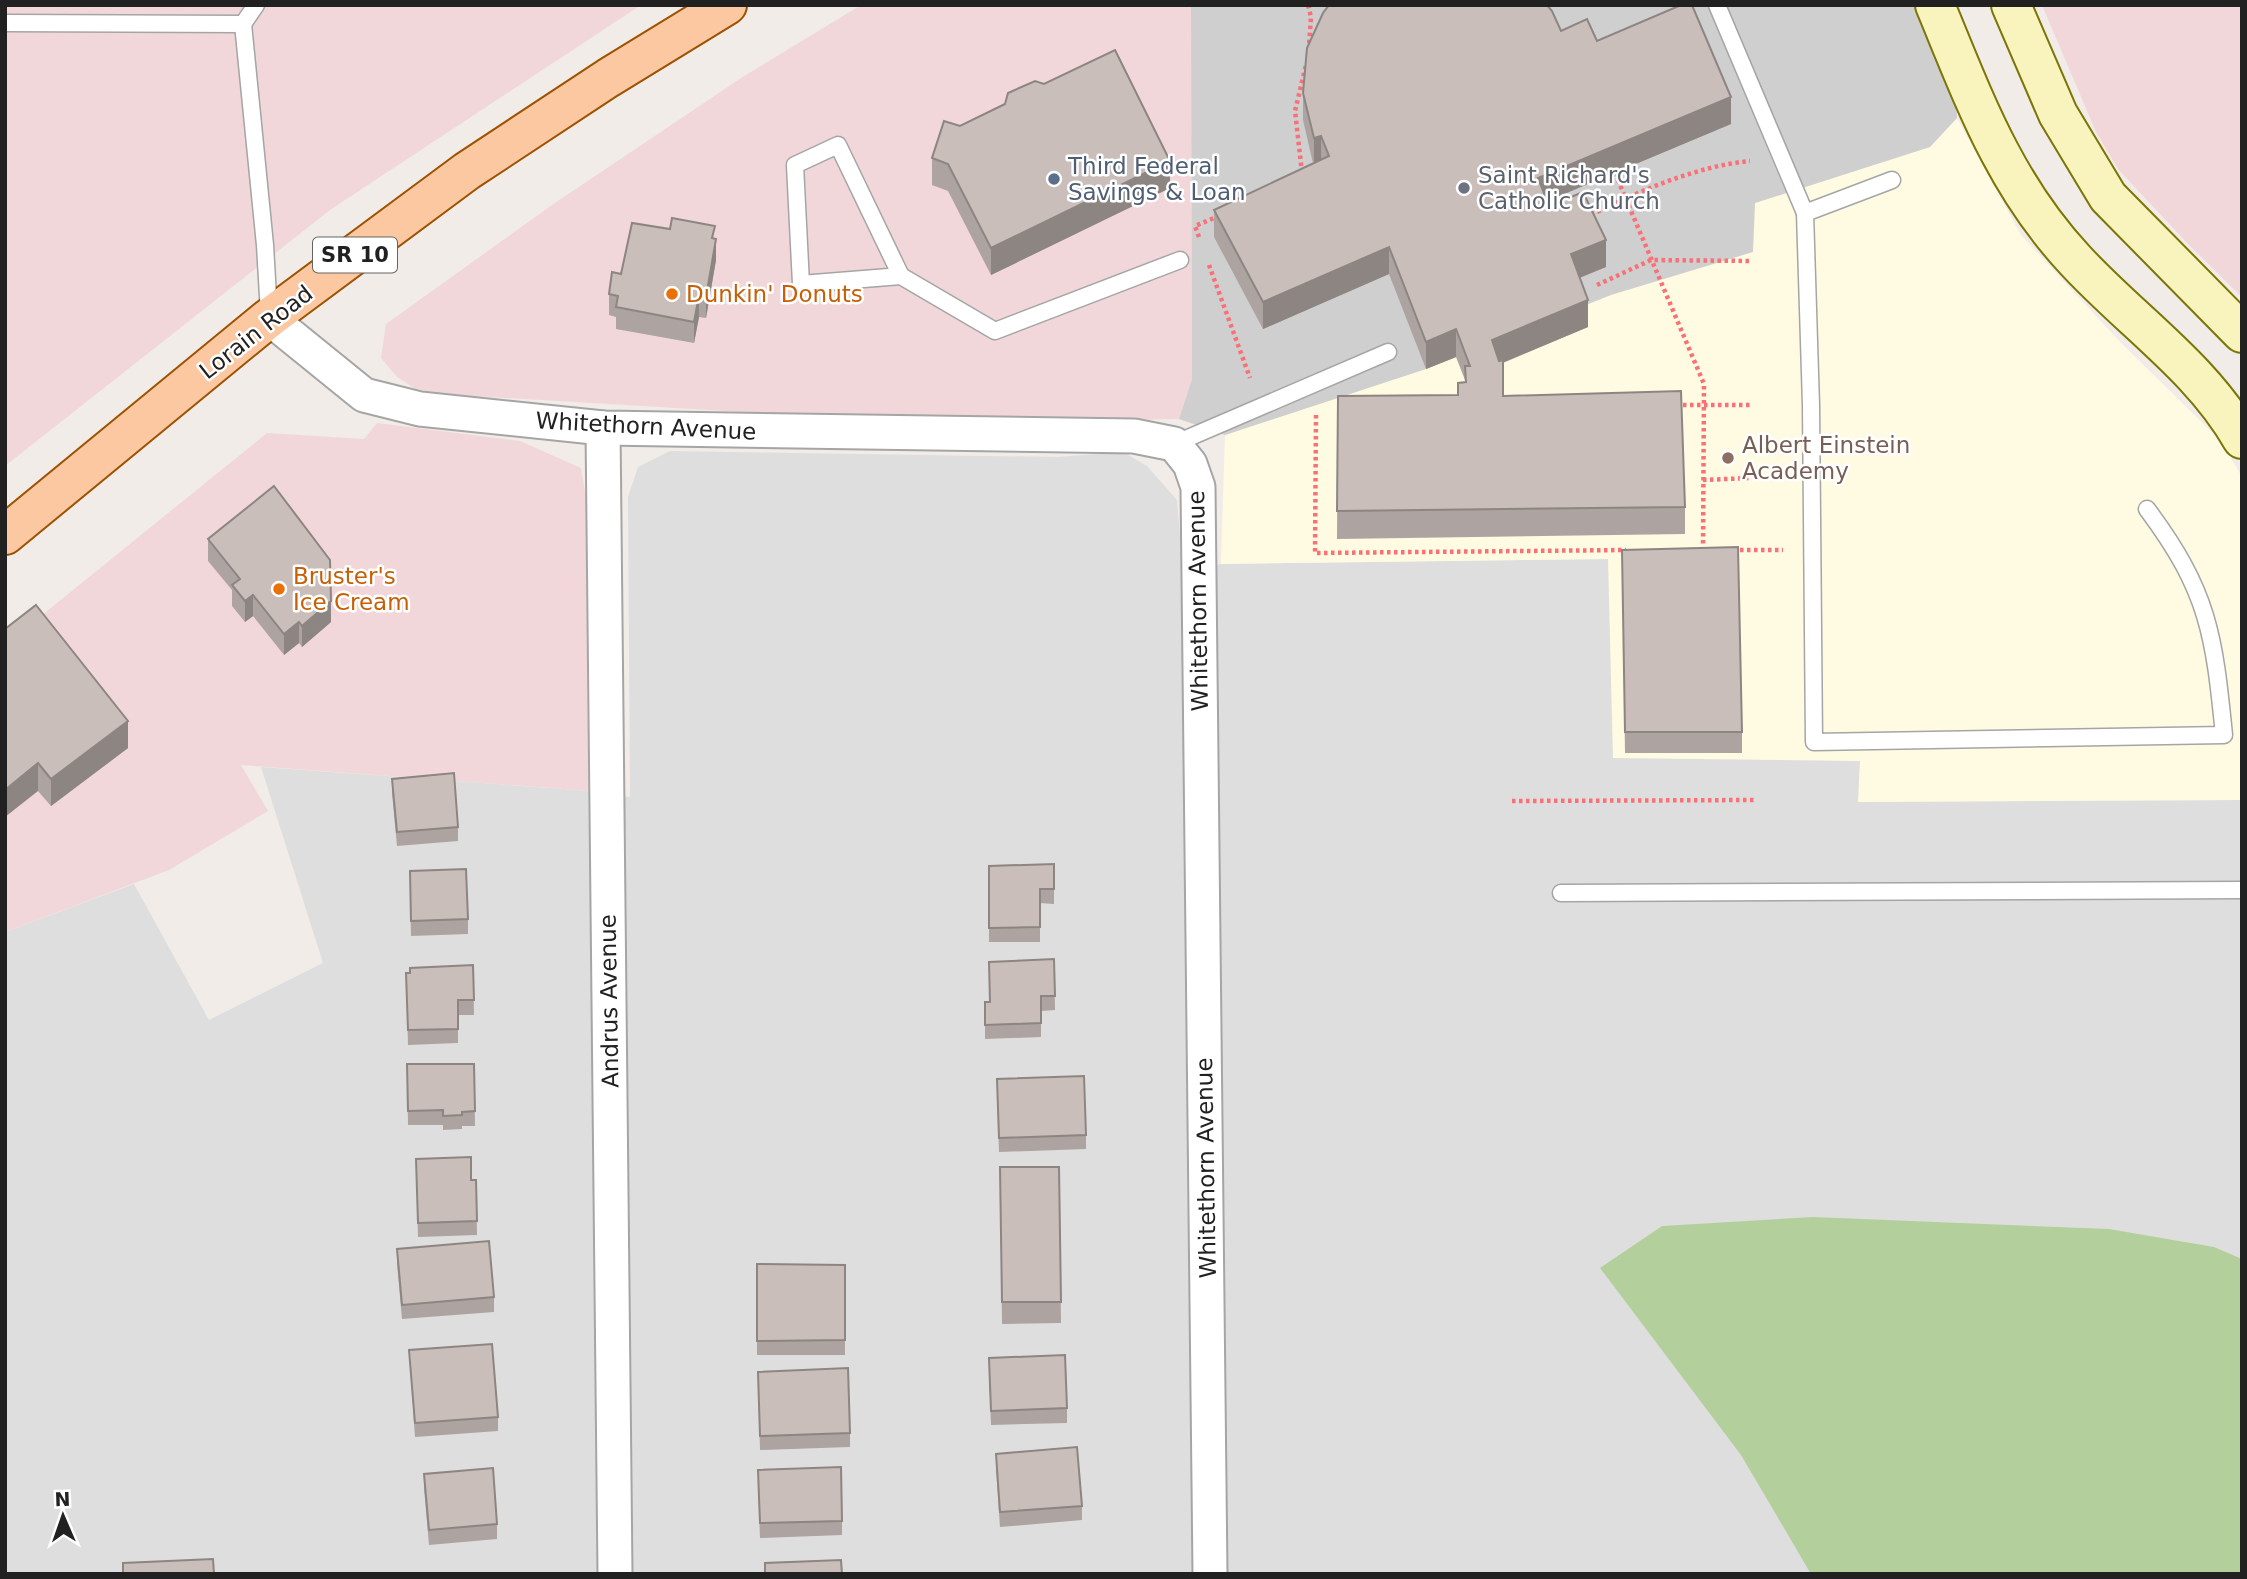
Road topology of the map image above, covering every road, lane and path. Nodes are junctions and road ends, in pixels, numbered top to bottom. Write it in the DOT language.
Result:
graph roads {
  1 [pos="256,5"];
  2 [pos="727,5"];
  3 [pos="1308,5"];
  4 [pos="1717,5"];
  5 [pos="1935,5"];
  6 [pos="2011,5"];
  7 [pos="5,23"];
  8 [pos="243,24"];
  9 [pos="1751,161"];
  10 [pos="1615,173"];
  11 [pos="1303,177"];
  12 [pos="1892,180"];
  13 [pos="1625,198"];
  14 [pos="1231,210"];
  15 [pos="1805,213"];
  16 [pos="1582,220"];
  17 [pos="1200,239"];
  18 [pos="1205,252"];
  19 [pos="1651,260"];
  20 [pos="1180,261"];
  21 [pos="1751,261"];
  22 [pos="901,276"];
  23 [pos="1597,285"];
  24 [pos="269,318"];
  25 [pos="2242,333"];
  26 [pos="1388,352"];
  27 [pos="1252,383"];
  28 [pos="1662,405"];
  29 [pos="1703,405"];
  30 [pos="1750,405"];
  31 [pos="1329,412"];
  32 [pos="603,428"];
  33 [pos="2242,439"];
  34 [pos="1174,444"];
  35 [pos="1750,478"];
  36 [pos="1703,480"];
  37 [pos="2147,509"];
  38 [pos="5,534"];
  39 [pos="1634,550"];
  40 [pos="1689,550"];
  41 [pos="1703,550"];
  42 [pos="1715,550"];
  43 [pos="1727,550"];
  44 [pos="1812,550"];
  45 [pos="1755,800"];
  46 [pos="1512,801"];
  47 [pos="2242,890"];
  48 [pos="1561,893"];
  49 [pos="615,1574"];
  50 [pos="1210,1574"];
  1 -- 8 [label="lane"];
  2 -- 24 [label="main road, Lorain Road / SR 10"];
  3 -- 11 [label="path"];
  4 -- 15 [label="lane"];
  5 -- 33 [label="street"];
  6 -- 25 [label="street"];
  7 -- 8 [label="lane"];
  8 -- 24 [label="lane"];
  9 -- 13 [label="path"];
  10 -- 13 [label="path"];
  12 -- 15 [label="lane"];
  13 -- 16 [label="path"];
  13 -- 19 [label="path"];
  14 -- 17 [label="path"];
  15 -- 44 [label="lane"];
  18 -- 27 [label="path"];
  19 -- 21 [label="path"];
  19 -- 23 [label="path"];
  19 -- 29 [label="path"];
  20 -- 22 [label="lane"];
  22 -- 22 [label="lane"];
  24 -- 32 [label="street, Whitethorn Avenue"];
  24 -- 38 [label="main road, Lorain Road / SR 10"];
  26 -- 34 [label="lane"];
  28 -- 29 [label="path"];
  29 -- 30 [label="path"];
  29 -- 36 [label="path"];
  31 -- 39 [label="path"];
  32 -- 34 [label="street, Whitethorn Avenue"];
  32 -- 49 [label="street, Andrus Avenue"];
  34 -- 50 [label="street, Whitethorn Avenue"];
  35 -- 36 [label="path"];
  36 -- 41 [label="path"];
  37 -- 44 [label="lane"];
  40 -- 41 [label="path"];
  41 -- 42 [label="path"];
  43 -- 44 [label="path"];
  45 -- 46 [label="path"];
  47 -- 48 [label="lane"];
}
